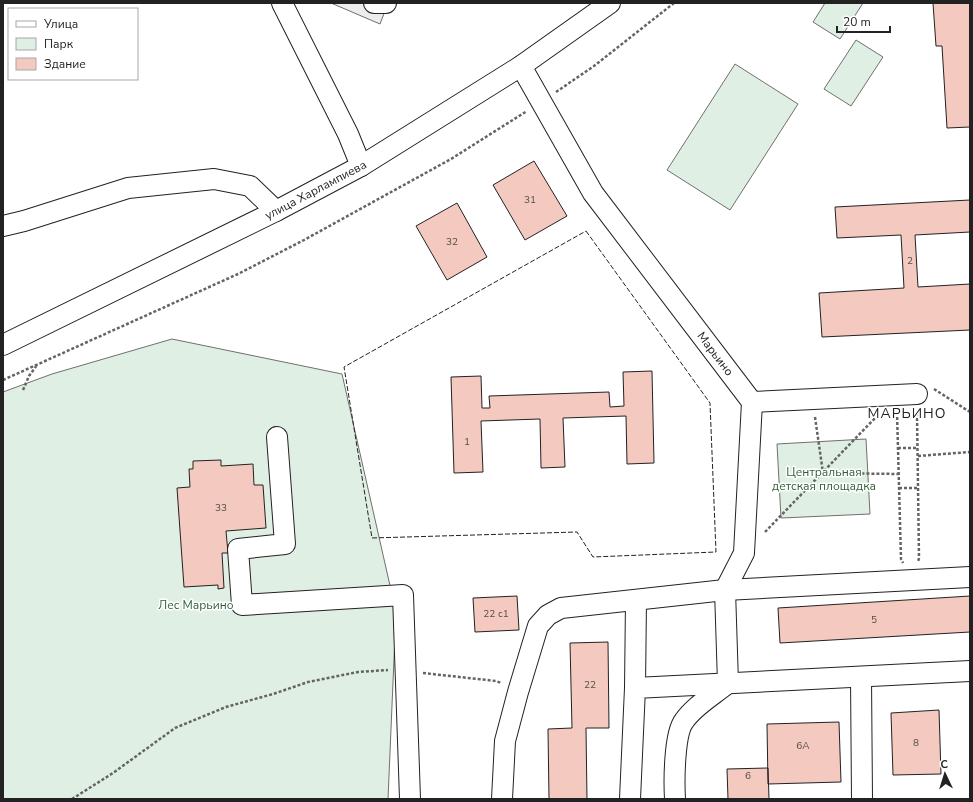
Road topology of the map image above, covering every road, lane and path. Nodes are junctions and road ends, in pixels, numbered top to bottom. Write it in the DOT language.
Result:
graph roads {
  1 [pos="282,3"];
  2 [pos="374,3"];
  3 [pos="386,3"];
  4 [pos="610,3"];
  5 [pos="674,3"];
  6 [pos="522,66"];
  7 [pos="541,101"];
  8 [pos="361,166"];
  9 [pos="276,211"];
  10 [pos="3,226"];
  11 [pos="3,345"];
  12 [pos="38,364"];
  13 [pos="3,380"];
  14 [pos="23,390"];
  15 [pos="924,390"];
  16 [pos="897,396"];
  17 [pos="813,400"];
  18 [pos="752,402"];
  19 [pos="970,412"];
  20 [pos="277,437"];
  21 [pos="898,448"];
  22 [pos="918,448"];
  23 [pos="970,452"];
  24 [pos="918,456"];
  25 [pos="823,473"];
  26 [pos="899,474"];
  27 [pos="899,488"];
  28 [pos="918,488"];
  29 [pos="744,553"];
  30 [pos="970,577"];
  31 [pos="912,580"];
  32 [pos="725,590"];
  33 [pos="636,600"];
  34 [pos="970,671"];
  35 [pos="406,672"];
  36 [pos="861,676"];
  37 [pos="728,683"];
  38 [pos="635,688"];
  39 [pos="518,692"];
  40 [pos="72,799"];
  41 [pos="410,799"];
  42 [pos="502,799"];
  43 [pos="630,799"];
  44 [pos="675,799"];
  45 [pos="862,799"];
  1 -- 8 [label="street"];
  2 -- 3 [label="street"];
  4 -- 6 [label="street, улица Харлампиева"];
  5 -- 7 [label="path"];
  6 -- 7 [label="street, Марьино"];
  6 -- 8 [label="street, улица Харлампиева"];
  7 -- 12 [label="path"];
  7 -- 18 [label="street, Марьино"];
  8 -- 9 [label="street, улица Харлампиева"];
  9 -- 10 [label="street"];
  9 -- 11 [label="street, улица Харлампиева"];
  12 -- 13 [label="path"];
  12 -- 14 [label="path"];
  15 -- 16 [label="street"];
  15 -- 19 [label="path"];
  15 -- 22 [label="path"];
  16 -- 17 [label="street"];
  16 -- 21 [label="path"];
  16 -- 25 [label="path"];
  17 -- 18 [label="street"];
  17 -- 25 [label="path"];
  18 -- 29 [label="street"];
  20 -- 35 [label="street"];
  21 -- 22 [label="path"];
  21 -- 26 [label="path"];
  22 -- 24 [label="path"];
  23 -- 24 [label="path"];
  24 -- 28 [label="path"];
  25 -- 26 [label="path"];
  25 -- 29 [label="path"];
  26 -- 27 [label="path"];
  27 -- 28 [label="path"];
  27 -- 31 [label="path"];
  28 -- 31 [label="path"];
  29 -- 32 [label="street"];
  30 -- 31 [label="street"];
  31 -- 32 [label="street"];
  32 -- 33 [label="street"];
  32 -- 37 [label="street"];
  33 -- 38 [label="street"];
  33 -- 39 [label="street"];
  34 -- 36 [label="street"];
  35 -- 39 [label="path"];
  35 -- 40 [label="path"];
  35 -- 41 [label="street"];
  36 -- 37 [label="street"];
  36 -- 45 [label="street"];
  37 -- 38 [label="street"];
  37 -- 44 [label="street"];
  38 -- 43 [label="street"];
  39 -- 42 [label="street"];
}
